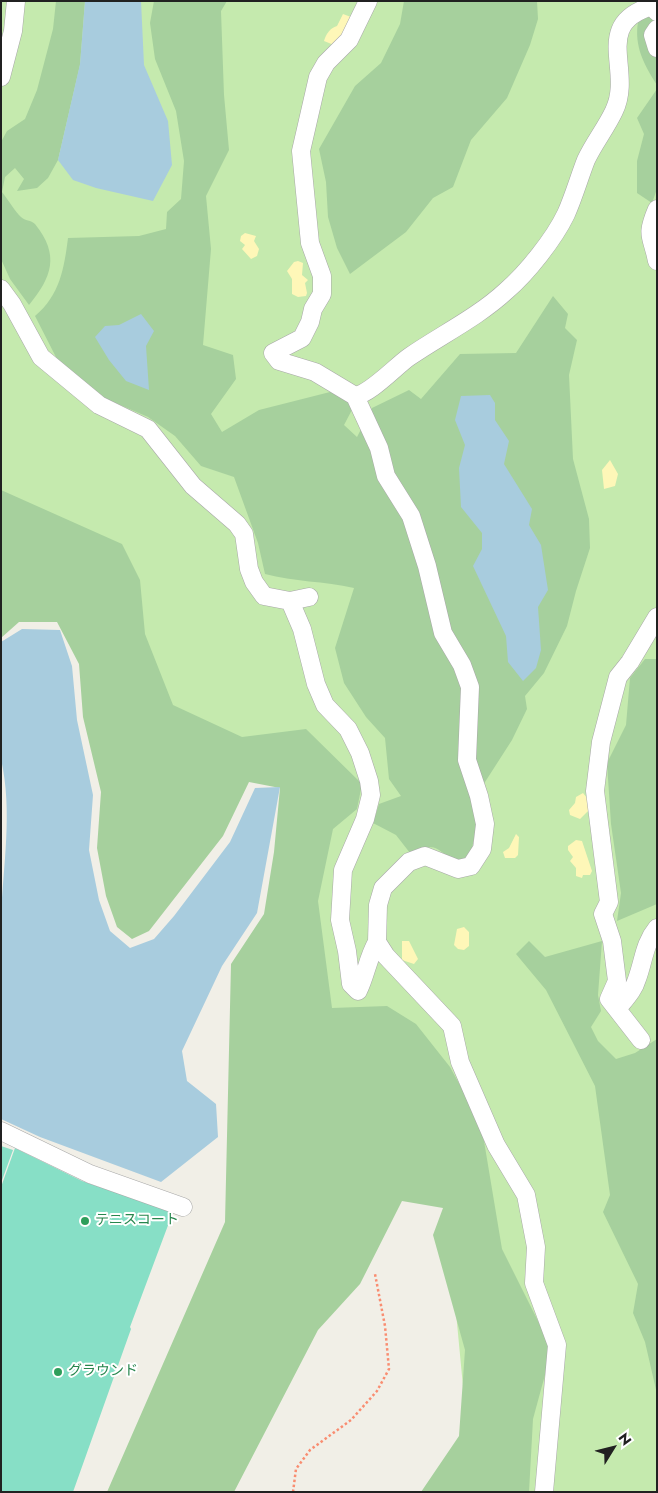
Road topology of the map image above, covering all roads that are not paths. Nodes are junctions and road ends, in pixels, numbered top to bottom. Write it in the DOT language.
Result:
graph roads {
  1 [pos="16,1"];
  2 [pos="368,1"];
  3 [pos="657,12"];
  4 [pos="657,29"];
  5 [pos="657,48"];
  6 [pos="1,77"];
  7 [pos="657,209"];
  8 [pos="657,262"];
  9 [pos="1,289"];
  10 [pos="355,396"];
  11 [pos="309,597"];
  12 [pos="290,601"];
  13 [pos="657,617"];
  14 [pos="657,928"];
  15 [pos="377,942"];
  16 [pos="618,1008"];
  17 [pos="641,1040"];
  18 [pos="1,1131"];
  19 [pos="183,1207"];
  20 [pos="544,1492"];
  1 -- 6 [label="street"];
  2 -- 10 [label="street"];
  3 -- 10 [label="street"];
  4 -- 5 [label="street"];
  7 -- 8 [label="street"];
  9 -- 12 [label="street"];
  10 -- 15 [label="street"];
  11 -- 12 [label="street"];
  12 -- 15 [label="street"];
  13 -- 16 [label="street"];
  14 -- 16 [label="street"];
  15 -- 20 [label="street"];
  16 -- 17 [label="street"];
  18 -- 19 [label="street"];
}
